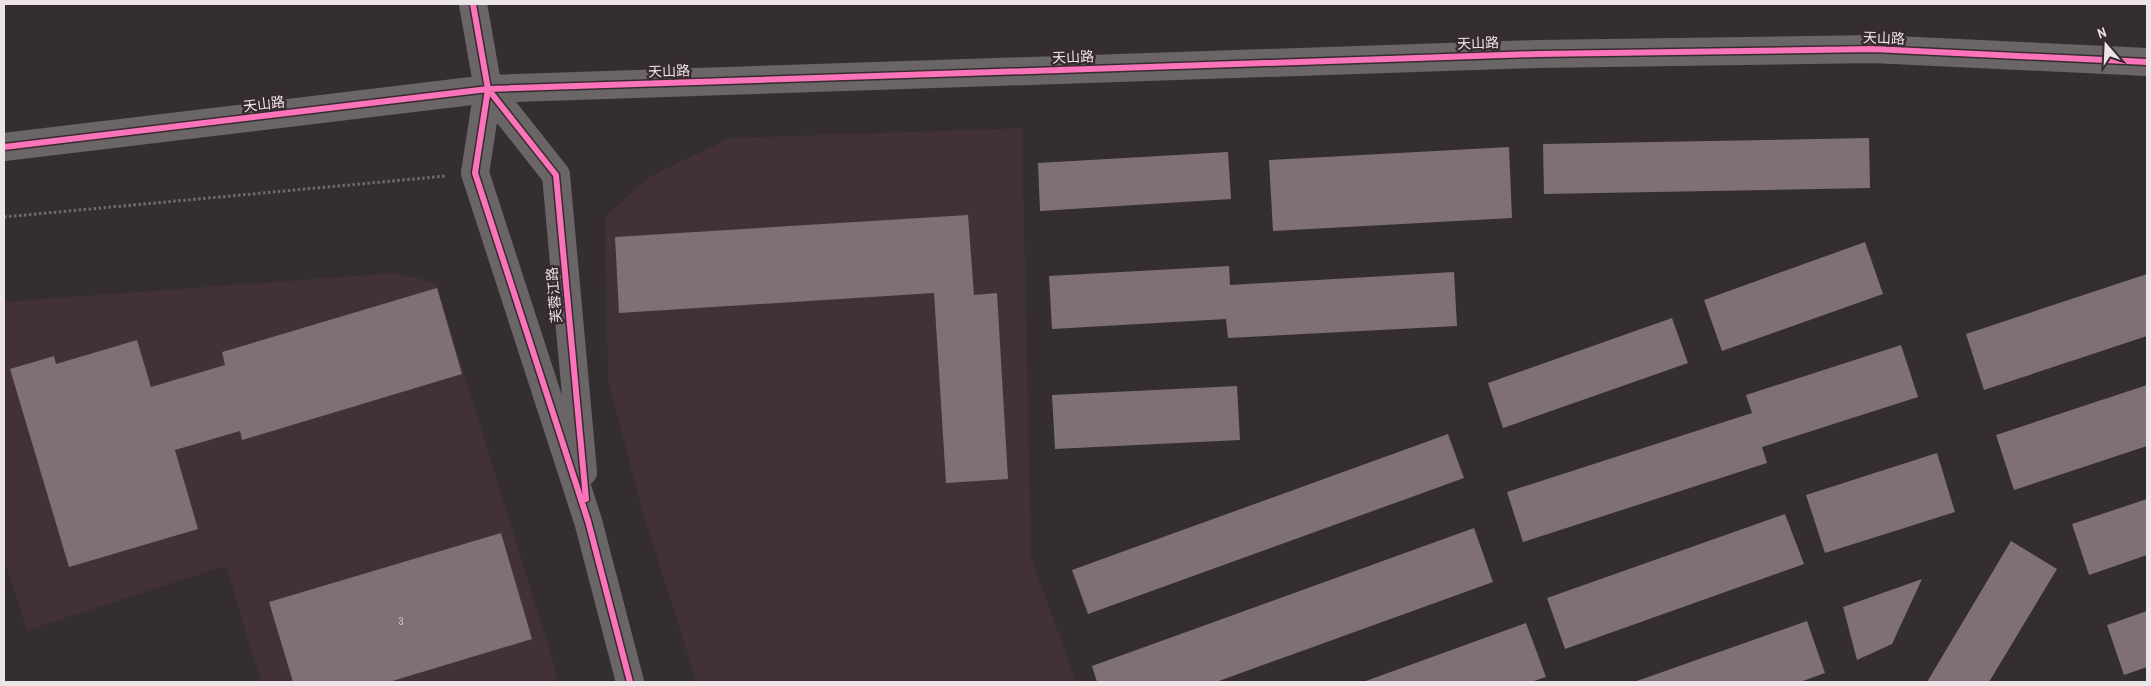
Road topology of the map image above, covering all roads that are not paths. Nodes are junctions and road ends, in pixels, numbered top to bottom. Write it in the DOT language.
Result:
graph roads {
  1 [pos="473,4"];
  2 [pos="2147,62"];
  3 [pos="488,89"];
  4 [pos="4,147"];
  5 [pos="588,521"];
  6 [pos="630,682"];
  1 -- 3 [label="main road, 芙蓉江路"];
  2 -- 3 [label="main road, 天山路"];
  3 -- 4 [label="main road, 天山路"];
  3 -- 5 [label="main road, 芙蓉江路"];
  3 -- 5 [label="main road, 芙蓉江路"];
  5 -- 6 [label="main road, 芙蓉江路"];
}
